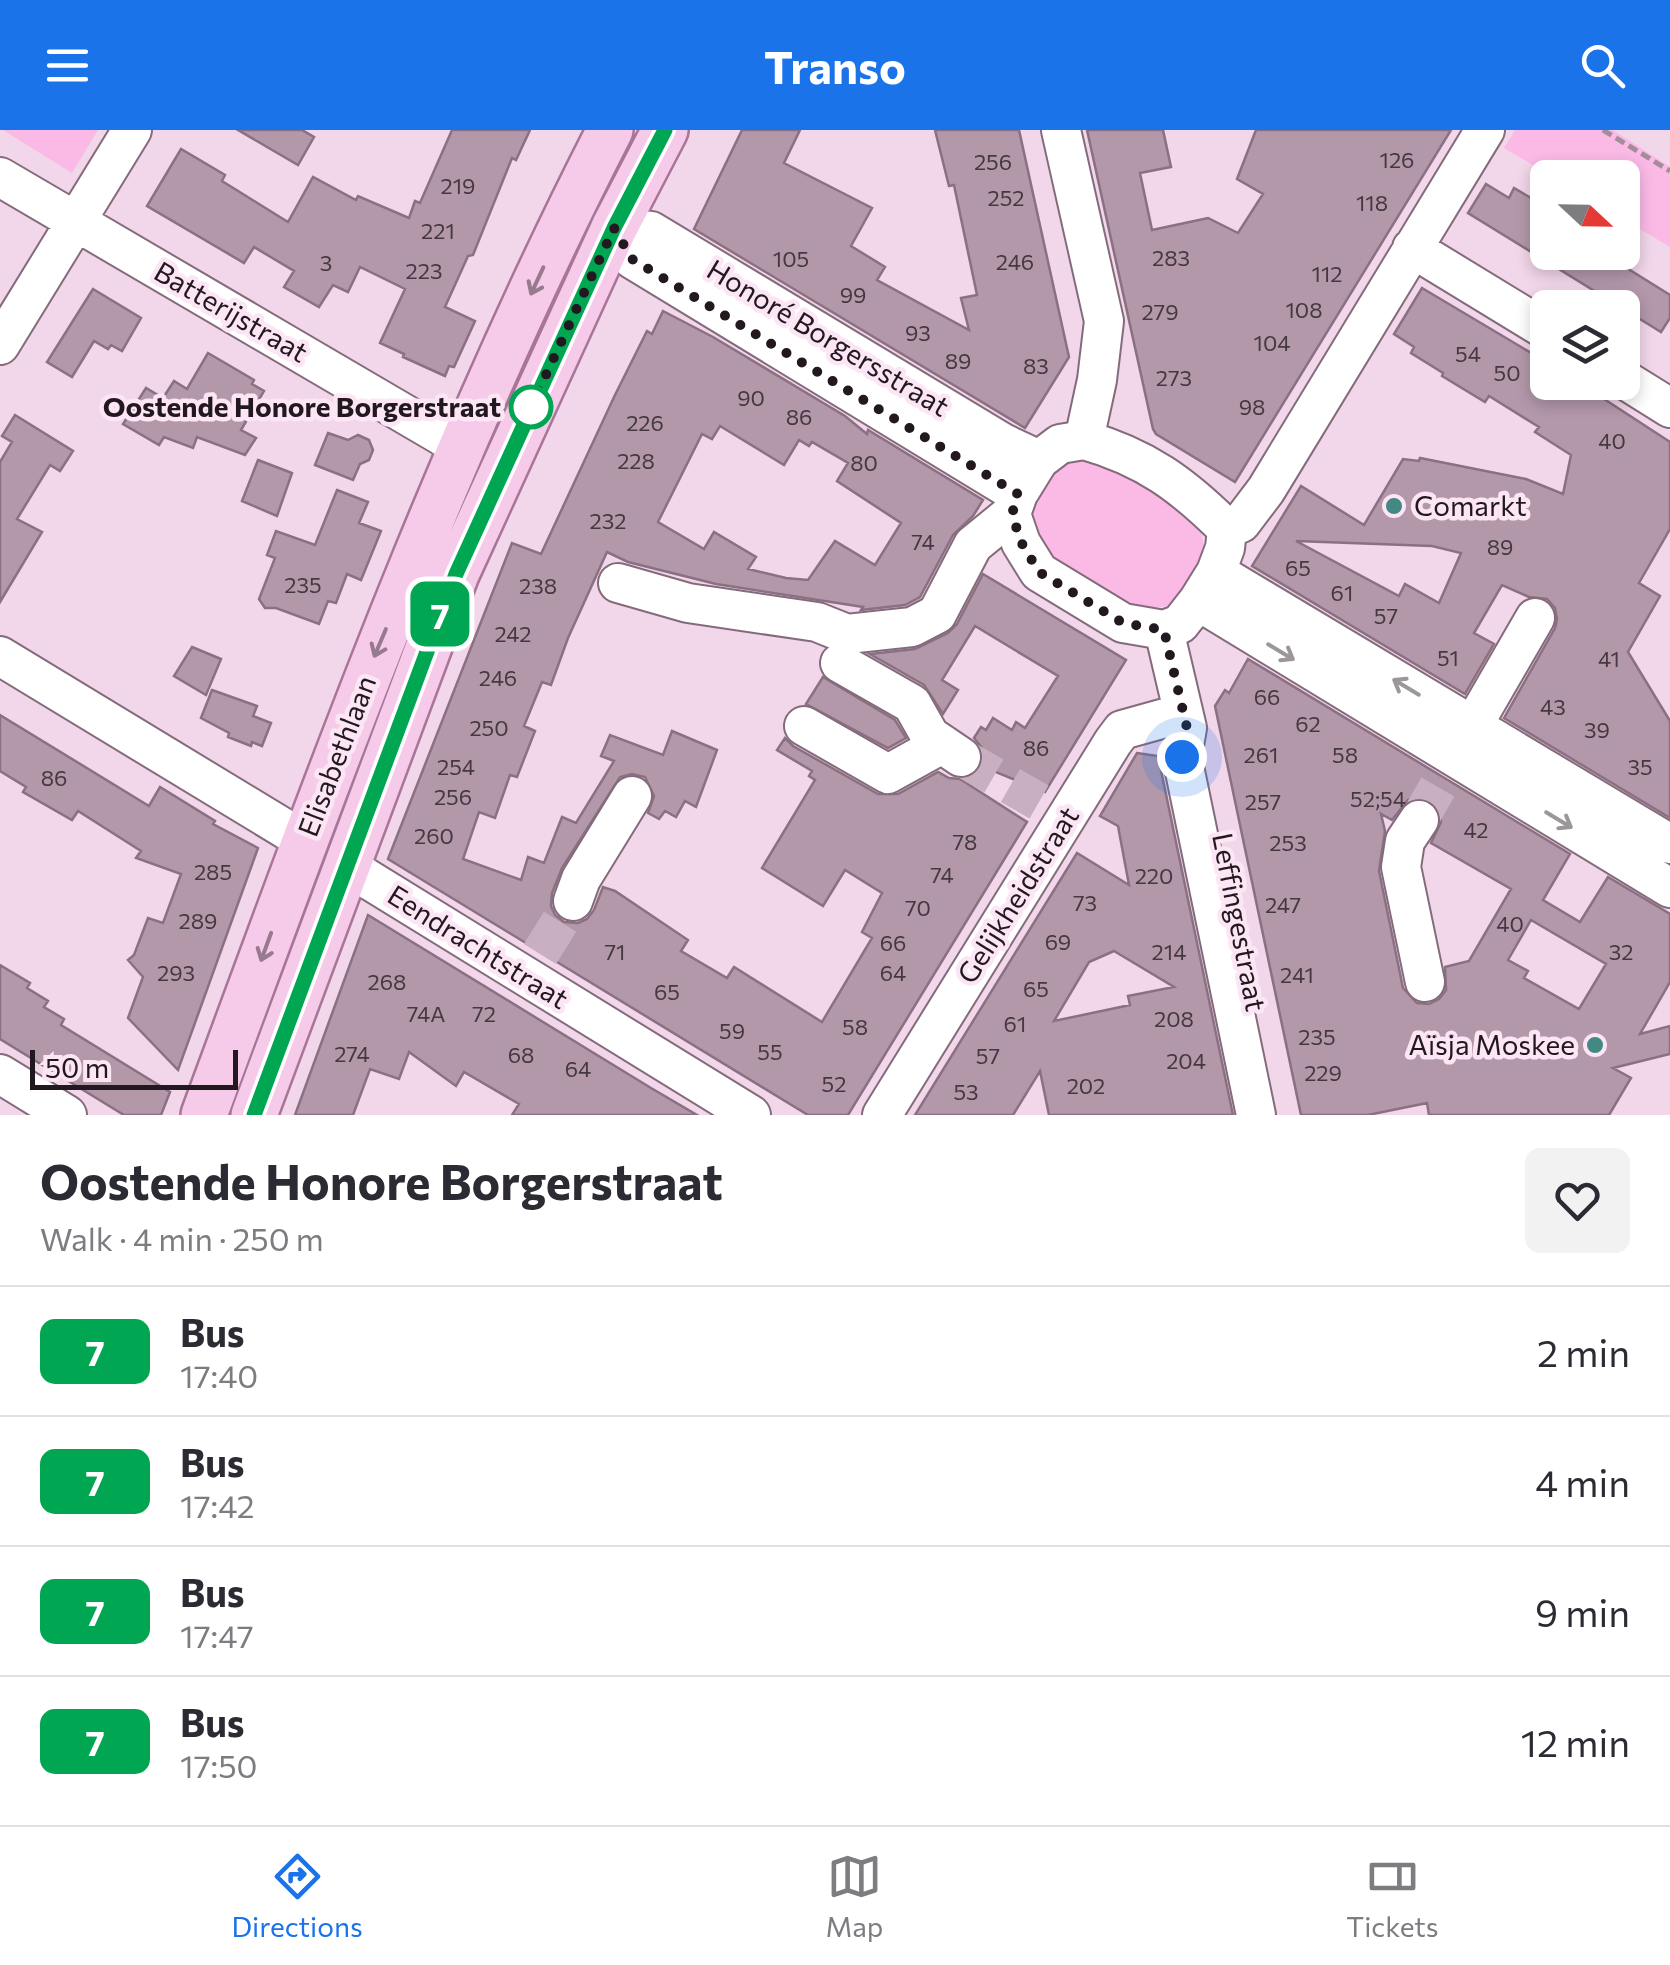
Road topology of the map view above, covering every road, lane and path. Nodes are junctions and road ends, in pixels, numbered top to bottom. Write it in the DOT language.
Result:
graph roads {
  1 [pos="132,130"];
  2 [pos="610,130"];
  3 [pos="665,130"];
  4 [pos="1042,130"];
  5 [pos="1061,130"];
  6 [pos="1485,130"];
  7 [pos="1603,130"];
  8 [pos="1670,170"];
  9 [pos="0,177"];
  10 [pos="571,206"];
  11 [pos="75,222"];
  12 [pos="614,228"];
  13 [pos="1412,248"];
  14 [pos="1530,320"];
  15 [pos="1100,344"];
  16 [pos="0,345"];
  17 [pos="1640,389"];
  18 [pos="1670,408"];
  19 [pos="1084,440"];
  20 [pos="462,447"];
  21 [pos="1039,460"];
  22 [pos="1015,504"];
  23 [pos="1227,529"];
  24 [pos="618,583"];
  25 [pos="1206,587"];
  26 [pos="1535,618"];
  27 [pos="1164,630"];
  28 [pos="0,656"];
  29 [pos="840,663"];
  30 [pos="1185,721"];
  31 [pos="804,726"];
  32 [pos="1457,754"];
  33 [pos="1496,762"];
  34 [pos="632,796"];
  35 [pos="1419,820"];
  36 [pos="305,841"];
  37 [pos="1670,844"];
  38 [pos="345,864"];
  39 [pos="1670,888"];
  40 [pos="573,902"];
  41 [pos="1425,982"];
  42 [pos="1257,1065"];
  43 [pos="0,1074"];
  44 [pos="67,1115"];
  45 [pos="204,1115"];
  46 [pos="254,1115"];
  47 [pos="751,1115"];
  48 [pos="882,1115"];
  49 [pos="1256,1115"];
  50 [pos="1278,1115"];
  1 -- 11 [label="street"];
  2 -- 10 [label="main road, Elisabethlaan"];
  3 -- 12 [label="main road, Elisabethlaan"];
  4 -- 15 [label="street"];
  5 -- 15 [label="street"];
  6 -- 13 [label="street"];
  7 -- 8 [label="path"];
  9 -- 11 [label="street, Batterijstraat"];
  10 -- 12 [label="main road, Honoré Borgersstraat"];
  10 -- 20 [label="main road, Elisabethlaan, one-way"];
  11 -- 16 [label="street"];
  11 -- 20 [label="street, Batterijstraat"];
  12 -- 21 [label="street, Honoré Borgersstraat"];
  12 -- 22 [label="street, Honoré Borgersstraat"];
  12 -- 38 [label="main road, Elisabethlaan"];
  13 -- 14 [label="street"];
  13 -- 23 [label="street"];
  15 -- 19 [label="street"];
  17 -- 18 [label="street"];
  19 -- 21 [label="street"];
  19 -- 23 [label="street"];
  20 -- 36 [label="main road, Elisabethlaan, one-way"];
  21 -- 22 [label="street"];
  22 -- 24 [label="street"];
  22 -- 27 [label="street"];
  23 -- 25 [label="street"];
  25 -- 27 [label="street"];
  25 -- 32 [label="street"];
  26 -- 32 [label="street"];
  27 -- 30 [label="street, Leffingestraat"];
  28 -- 36 [label="street, Eendrachtstraat"];
  29 -- 31 [label="street"];
  30 -- 42 [label="street, Leffingestraat"];
  30 -- 48 [label="street, Gelijkheidstraat"];
  32 -- 33 [label="street"];
  33 -- 37 [label="street"];
  33 -- 39 [label="street, one-way"];
  34 -- 40 [label="street"];
  35 -- 41 [label="street"];
  36 -- 38 [label="main road, Eendrachtstraat"];
  36 -- 45 [label="main road, Elisabethlaan, one-way"];
  38 -- 46 [label="main road, Elisabethlaan"];
  38 -- 47 [label="street, Eendrachtstraat"];
  42 -- 49 [label="street, Leffingestraat"];
  42 -- 50 [label="street, Leffingestraat"];
  43 -- 44 [label="street"];
}
